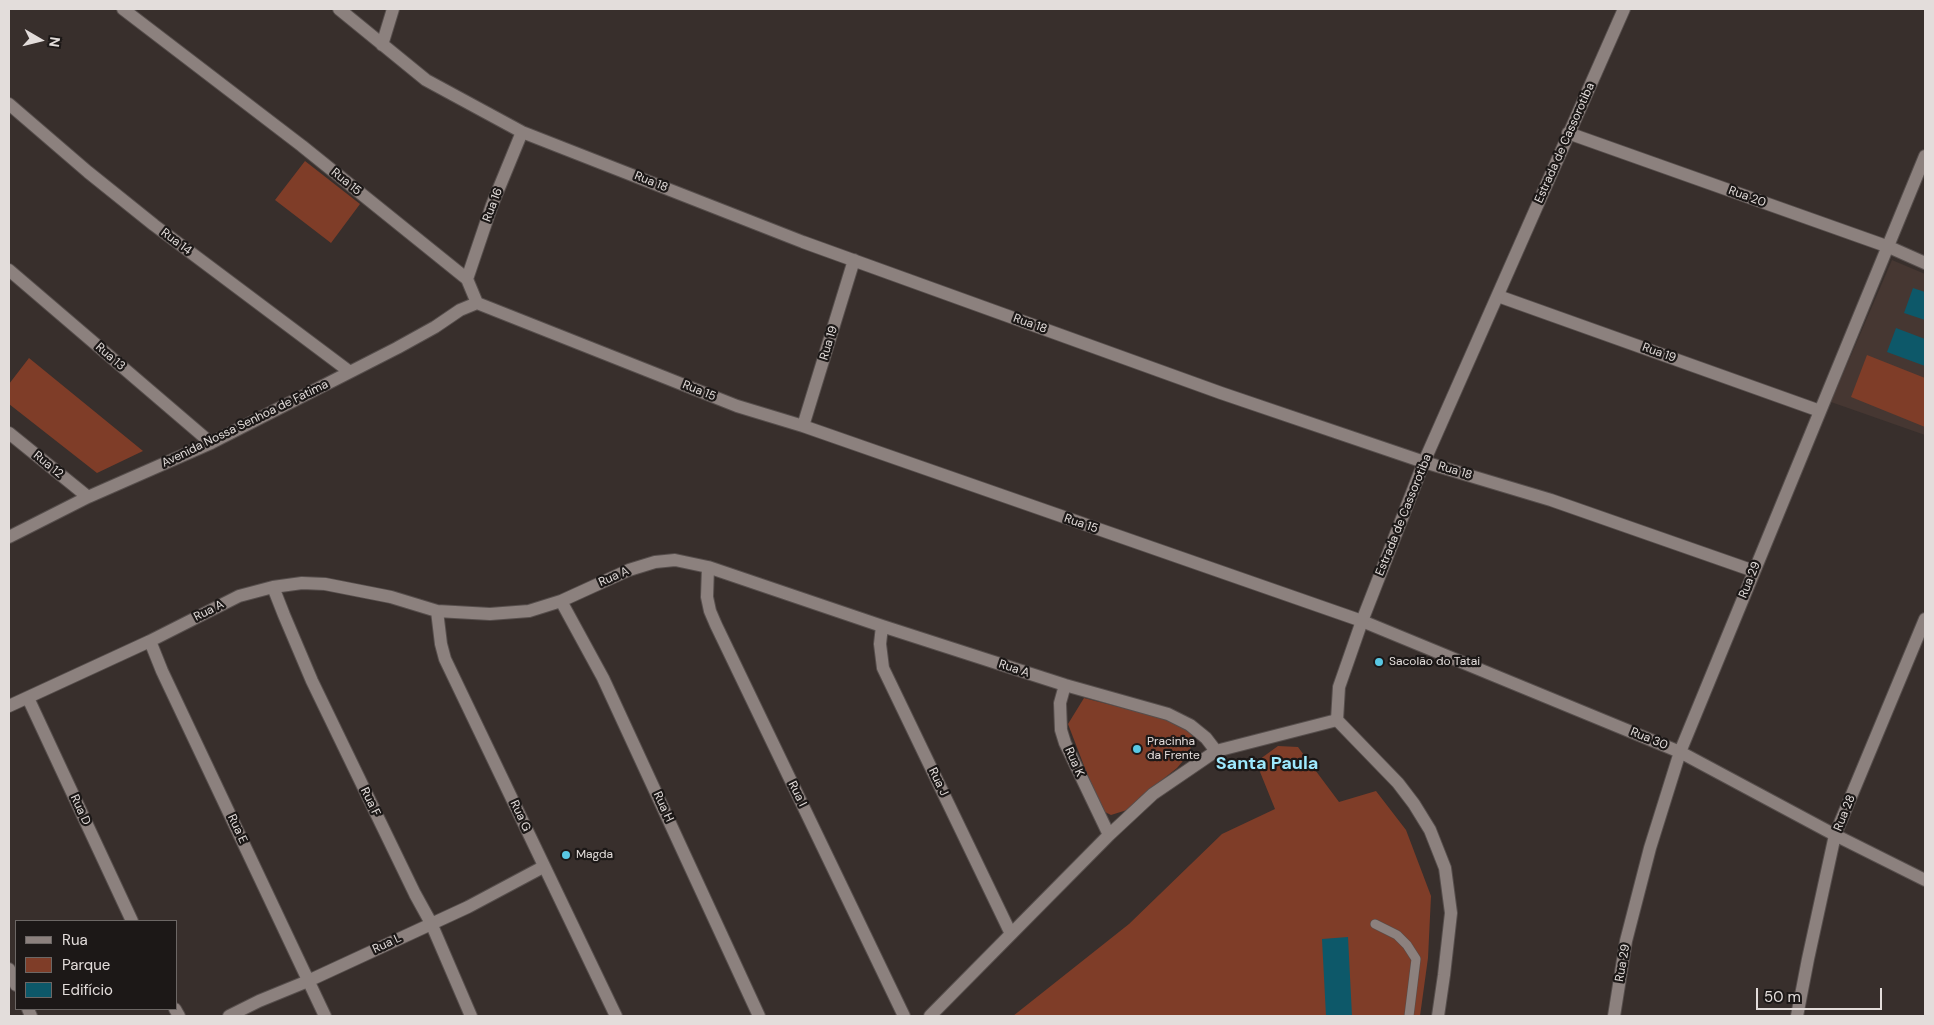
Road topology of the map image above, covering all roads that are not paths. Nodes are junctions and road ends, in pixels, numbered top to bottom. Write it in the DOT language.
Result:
graph roads {
  1 [pos="123,9"];
  2 [pos="339,9"];
  3 [pos="393,9"];
  4 [pos="1624,9"];
  5 [pos="382,45"];
  6 [pos="9,104"];
  7 [pos="522,132"];
  8 [pos="1568,133"];
  9 [pos="1925,156"];
  10 [pos="1889,247"];
  11 [pos="854,260"];
  12 [pos="1925,263"];
  13 [pos="9,270"];
  14 [pos="467,279"];
  15 [pos="1498,296"];
  16 [pos="477,303"];
  17 [pos="350,372"];
  18 [pos="1820,411"];
  19 [pos="803,426"];
  20 [pos="9,433"];
  21 [pos="211,443"];
  22 [pos="1424,462"];
  23 [pos="88,497"];
  24 [pos="9,537"];
  25 [pos="708,567"];
  26 [pos="1754,571"];
  27 [pos="273,587"];
  28 [pos="561,601"];
  29 [pos="437,612"];
  30 [pos="1925,620"];
  31 [pos="1362,621"];
  32 [pos="882,626"];
  33 [pos="150,641"];
  34 [pos="1065,685"];
  35 [pos="28,698"];
  36 [pos="9,706"];
  37 [pos="1336,720"];
  38 [pos="1216,751"];
  39 [pos="1680,752"];
  40 [pos="1109,835"];
  41 [pos="1836,835"];
  42 [pos="543,866"];
  43 [pos="1925,880"];
  44 [pos="132,920"];
  45 [pos="431,924"];
  46 [pos="1374,924"];
  47 [pos="1011,934"];
  48 [pos="9,969"];
  49 [pos="308,981"];
  50 [pos="15,983"];
  51 [pos="229,1016"];
  52 [pos="325,1016"];
  53 [pos="471,1016"];
  54 [pos="616,1016"];
  55 [pos="759,1016"];
  56 [pos="904,1016"];
  57 [pos="930,1016"];
  58 [pos="1409,1016"];
  59 [pos="1438,1016"];
  60 [pos="1614,1016"];
  61 [pos="1797,1016"];
  1 -- 14 [label="street, Rua 15"];
  2 -- 5 [label="street, Rua 18"];
  3 -- 5 [label="street"];
  4 -- 8 [label="street, Estrada de Cassorotiba"];
  5 -- 7 [label="street, Rua 18"];
  6 -- 17 [label="street, Rua 14"];
  7 -- 11 [label="street, Rua 18"];
  7 -- 14 [label="street, Rua 16"];
  8 -- 10 [label="street, Rua 20"];
  8 -- 15 [label="street, Estrada de Cassorotiba"];
  9 -- 10 [label="street, Rua 29"];
  10 -- 12 [label="street, Rua 20"];
  10 -- 18 [label="street, Rua 29"];
  11 -- 19 [label="street, Rua 19"];
  11 -- 22 [label="street, Rua 18"];
  13 -- 21 [label="street, Rua 13"];
  14 -- 16 [label="street, Rua 15"];
  15 -- 18 [label="street, Rua 19"];
  15 -- 22 [label="street, Estrada de Cassorotiba"];
  16 -- 17 [label="street, Avenida Nossa Senhoa de Fatima"];
  16 -- 19 [label="street, Rua 15"];
  17 -- 21 [label="street, Avenida Nossa Senhoa de Fatima"];
  18 -- 26 [label="street, Rua 29"];
  19 -- 31 [label="street, Rua 15"];
  20 -- 23 [label="street, Rua 12"];
  21 -- 23 [label="street, Avenida Nossa Senhoa de Fatima"];
  22 -- 26 [label="street, Rua 18"];
  22 -- 31 [label="street, Estrada de Cassorotiba"];
  23 -- 24 [label="street, Avenida Nossa Senhoa de Fatima"];
  25 -- 28 [label="street, Rua A"];
  25 -- 32 [label="street, Rua A"];
  25 -- 56 [label="street, Rua I"];
  26 -- 39 [label="street, Rua 29"];
  27 -- 29 [label="street, Rua A"];
  27 -- 33 [label="street, Rua A"];
  27 -- 45 [label="street, Rua F"];
  28 -- 29 [label="street, Rua A"];
  28 -- 55 [label="street, Rua H"];
  29 -- 42 [label="street, Rua G"];
  30 -- 41 [label="street, Rua 28"];
  31 -- 37 [label="street, Estrada de Cassorotiba"];
  31 -- 39 [label="street, Rua 30"];
  32 -- 34 [label="street, Rua A"];
  32 -- 47 [label="street, Rua J"];
  33 -- 35 [label="street, Rua A"];
  33 -- 49 [label="street, Rua E"];
  34 -- 38 [label="street, Rua A"];
  34 -- 40 [label="street, Rua K"];
  35 -- 36 [label="street, Rua A"];
  35 -- 44 [label="street, Rua D"];
  37 -- 38 [label="street"];
  37 -- 59 [label="street"];
  38 -- 40 [label="street"];
  39 -- 41 [label="street, Rua 30"];
  39 -- 60 [label="street, Rua 29"];
  40 -- 47 [label="street"];
  41 -- 43 [label="street, Rua 30"];
  41 -- 61 [label="street, Rua 28"];
  42 -- 45 [label="street, Rua L"];
  42 -- 54 [label="street, Rua G"];
  45 -- 49 [label="street, Rua L"];
  45 -- 53 [label="street, Rua F"];
  46 -- 58 [label="lane"];
  47 -- 57 [label="street"];
  48 -- 50 [label="street"];
  49 -- 51 [label="street, Rua L"];
  49 -- 52 [label="street, Rua E"];
}
